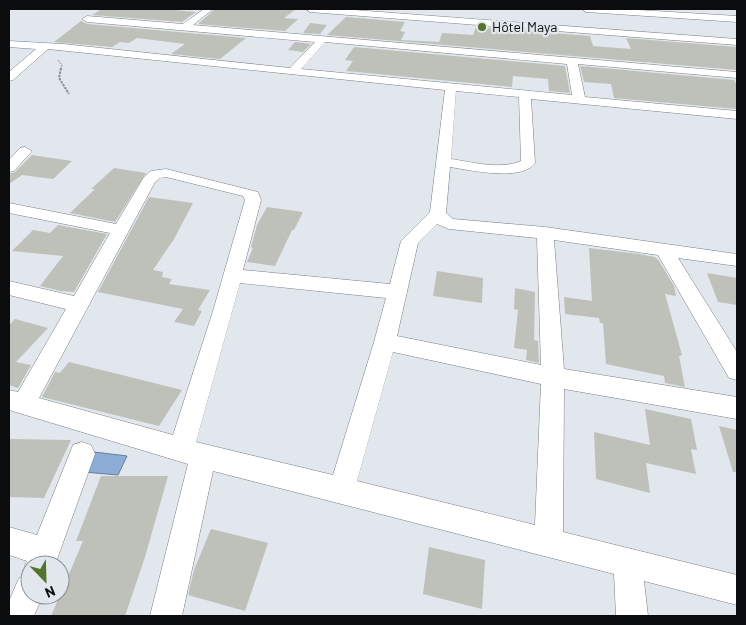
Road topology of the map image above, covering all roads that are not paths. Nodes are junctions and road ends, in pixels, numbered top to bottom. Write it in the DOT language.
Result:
graph roads {
  1 [pos="209,9"];
  2 [pos="310,9"];
  3 [pos="586,9"];
  4 [pos="724,9"];
  5 [pos="87,18"];
  6 [pos="737,18"];
  7 [pos="185,27"];
  8 [pos="323,39"];
  9 [pos="737,42"];
  10 [pos="9,44"];
  11 [pos="44,47"];
  12 [pos="572,61"];
  13 [pos="293,72"];
  14 [pos="737,75"];
  15 [pos="9,78"];
  16 [pos="452,87"];
  17 [pos="524,94"];
  18 [pos="579,100"];
  19 [pos="737,115"];
  20 [pos="9,148"];
  21 [pos="444,162"];
  22 [pos="9,168"];
  23 [pos="9,208"];
  24 [pos="438,214"];
  25 [pos="122,230"];
  26 [pos="545,233"];
  27 [pos="664,250"];
  28 [pos="737,260"];
  29 [pos="232,276"];
  30 [pos="9,288"];
  31 [pos="397,292"];
  32 [pos="78,304"];
  33 [pos="385,342"];
  34 [pos="735,362"];
  35 [pos="553,377"];
  36 [pos="16,402"];
  37 [pos="737,408"];
  38 [pos="192,453"];
  39 [pos="82,454"];
  40 [pos="341,491"];
  41 [pos="9,541"];
  42 [pos="549,543"];
  43 [pos="37,555"];
  44 [pos="44,555"];
  45 [pos="628,563"];
  46 [pos="737,590"];
  47 [pos="166,616"];
  48 [pos="632,616"];
  1 -- 7 [label="street"];
  2 -- 9 [label="street"];
  3 -- 6 [label="street"];
  4 -- 6 [label="street"];
  5 -- 7 [label="street"];
  7 -- 8 [label="street"];
  8 -- 12 [label="street"];
  8 -- 13 [label="street"];
  10 -- 11 [label="street"];
  11 -- 13 [label="street"];
  11 -- 15 [label="street"];
  12 -- 14 [label="street"];
  12 -- 18 [label="street"];
  13 -- 16 [label="street"];
  16 -- 17 [label="street"];
  16 -- 21 [label="street"];
  17 -- 18 [label="street"];
  17 -- 21 [label="street"];
  18 -- 19 [label="street"];
  20 -- 22 [label="street"];
  21 -- 24 [label="street"];
  23 -- 25 [label="street"];
  24 -- 26 [label="street"];
  24 -- 31 [label="street"];
  25 -- 29 [label="street"];
  25 -- 32 [label="street"];
  26 -- 27 [label="street"];
  26 -- 35 [label="street"];
  27 -- 28 [label="street"];
  27 -- 34 [label="street"];
  29 -- 31 [label="street"];
  29 -- 38 [label="street"];
  30 -- 32 [label="street"];
  31 -- 33 [label="street"];
  32 -- 36 [label="street"];
  33 -- 35 [label="street"];
  33 -- 40 [label="street"];
  35 -- 37 [label="street"];
  35 -- 42 [label="street"];
  36 -- 38 [label="street"];
  38 -- 40 [label="street"];
  38 -- 47 [label="street"];
  39 -- 44 [label="street"];
  40 -- 42 [label="street"];
  41 -- 43 [label="street"];
  42 -- 45 [label="street"];
  45 -- 46 [label="street"];
  45 -- 48 [label="street"];
}
